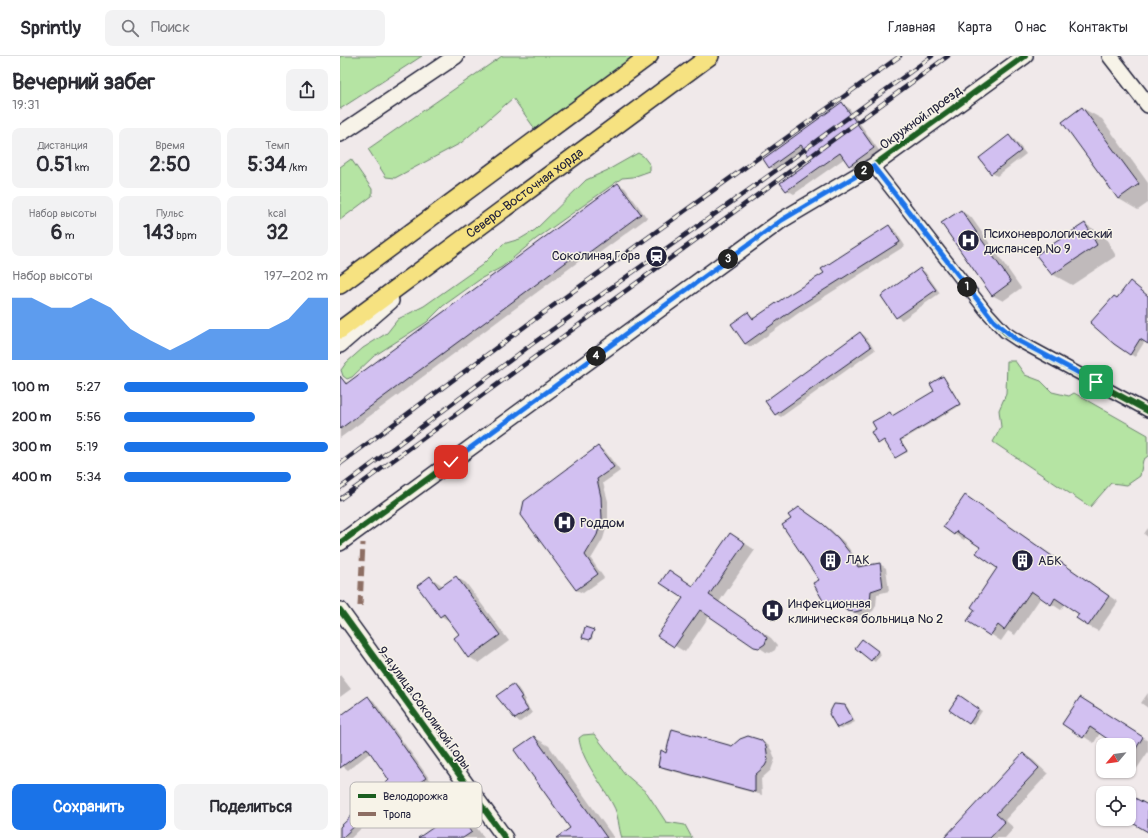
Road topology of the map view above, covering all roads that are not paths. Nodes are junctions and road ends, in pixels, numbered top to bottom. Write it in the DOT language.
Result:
graph roads {
  1 [pos="456,56"];
  2 [pos="649,56"];
  3 [pos="710,56"];
  4 [pos="1025,56"];
  5 [pos="1110,56"];
  6 [pos="1148,105"];
  7 [pos="340,134"];
  8 [pos="873,166"];
  9 [pos="482,223"];
  10 [pos="340,285"];
  11 [pos="340,330"];
  12 [pos="340,344"];
  13 [pos="1148,411"];
  14 [pos="340,543"];
  15 [pos="340,610"];
  16 [pos="464,782"];
  17 [pos="482,806"];
  18 [pos="505,838"];
  1 -- 7 [label="street"];
  2 -- 10 [label="main road"];
  3 -- 9 [label="main road, Северо-Восточная хорда"];
  4 -- 8 [label="street, Окружной проезд"];
  5 -- 6 [label="street"];
  8 -- 13 [label="street"];
  8 -- 14 [label="street, Окружной проезд"];
  9 -- 11 [label="main road, Северо-Восточная хорда"];
  9 -- 12 [label="street"];
  15 -- 16 [label="street, 9-я улица Соколиной Горы"];
  17 -- 18 [label="street, 9-я улица Соколиной Горы"];
}
